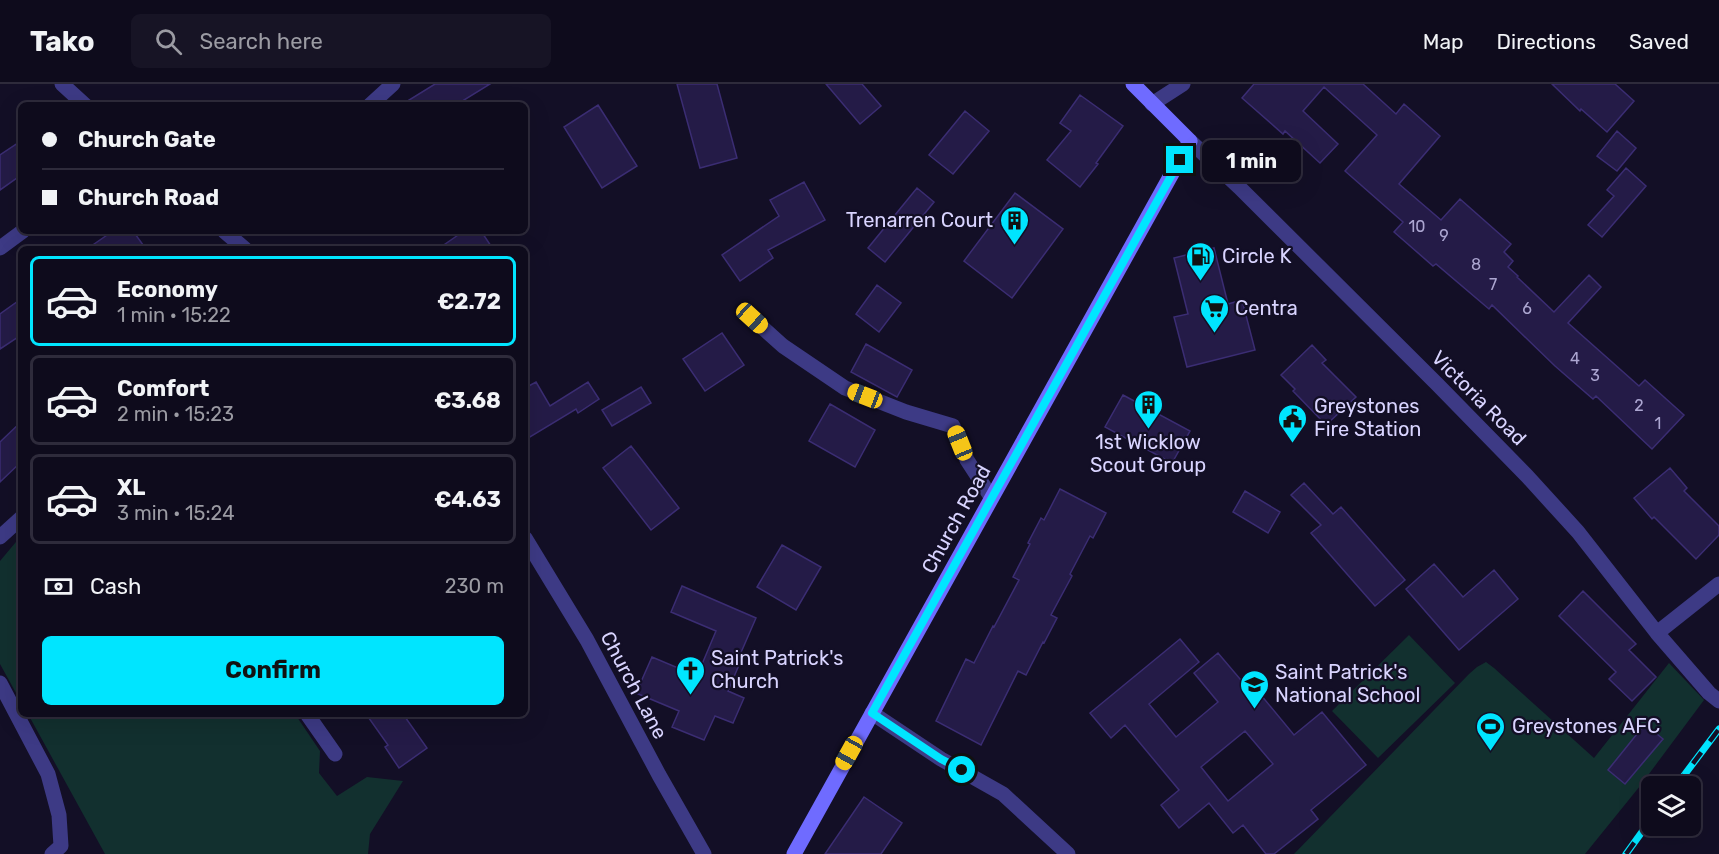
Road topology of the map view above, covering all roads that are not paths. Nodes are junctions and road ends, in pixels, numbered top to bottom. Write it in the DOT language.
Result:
graph roads {
  1 [pos="62,84"];
  2 [pos="393,84"];
  3 [pos="1133,84"];
  4 [pos="1183,84"];
  5 [pos="82,102"];
  6 [pos="373,102"];
  7 [pos="1152,104"];
  8 [pos="1190,141"];
  9 [pos="19,234"];
  10 [pos="228,234"];
  11 [pos="242,246"];
  12 [pos="0,248"];
  13 [pos="752,318"];
  14 [pos="992,497"];
  15 [pos="18,522"];
  16 [pos="0,537"];
  17 [pos="528,543"];
  18 [pos="1719,584"];
  19 [pos="1657,633"];
  20 [pos="0,683"];
  21 [pos="1719,701"];
  22 [pos="872,713"];
  23 [pos="309,717"];
  24 [pos="335,754"];
  25 [pos="62,851"];
  26 [pos="704,854"];
  27 [pos="794,854"];
  28 [pos="1068,854"];
  1 -- 5 [label="street"];
  2 -- 6 [label="street"];
  3 -- 7 [label="main road"];
  4 -- 7 [label="street"];
  7 -- 8 [label="main road"];
  8 -- 14 [label="main road, Church Road"];
  8 -- 19 [label="street, Victoria Road"];
  9 -- 12 [label="street"];
  10 -- 11 [label="street"];
  13 -- 14 [label="street"];
  14 -- 22 [label="main road, Church Road"];
  15 -- 16 [label="street"];
  17 -- 26 [label="street, Church Lane"];
  18 -- 19 [label="street"];
  19 -- 21 [label="street, Victoria Road"];
  20 -- 25 [label="street"];
  22 -- 27 [label="main road, Church Road"];
  22 -- 28 [label="street"];
  23 -- 24 [label="street"];
}
